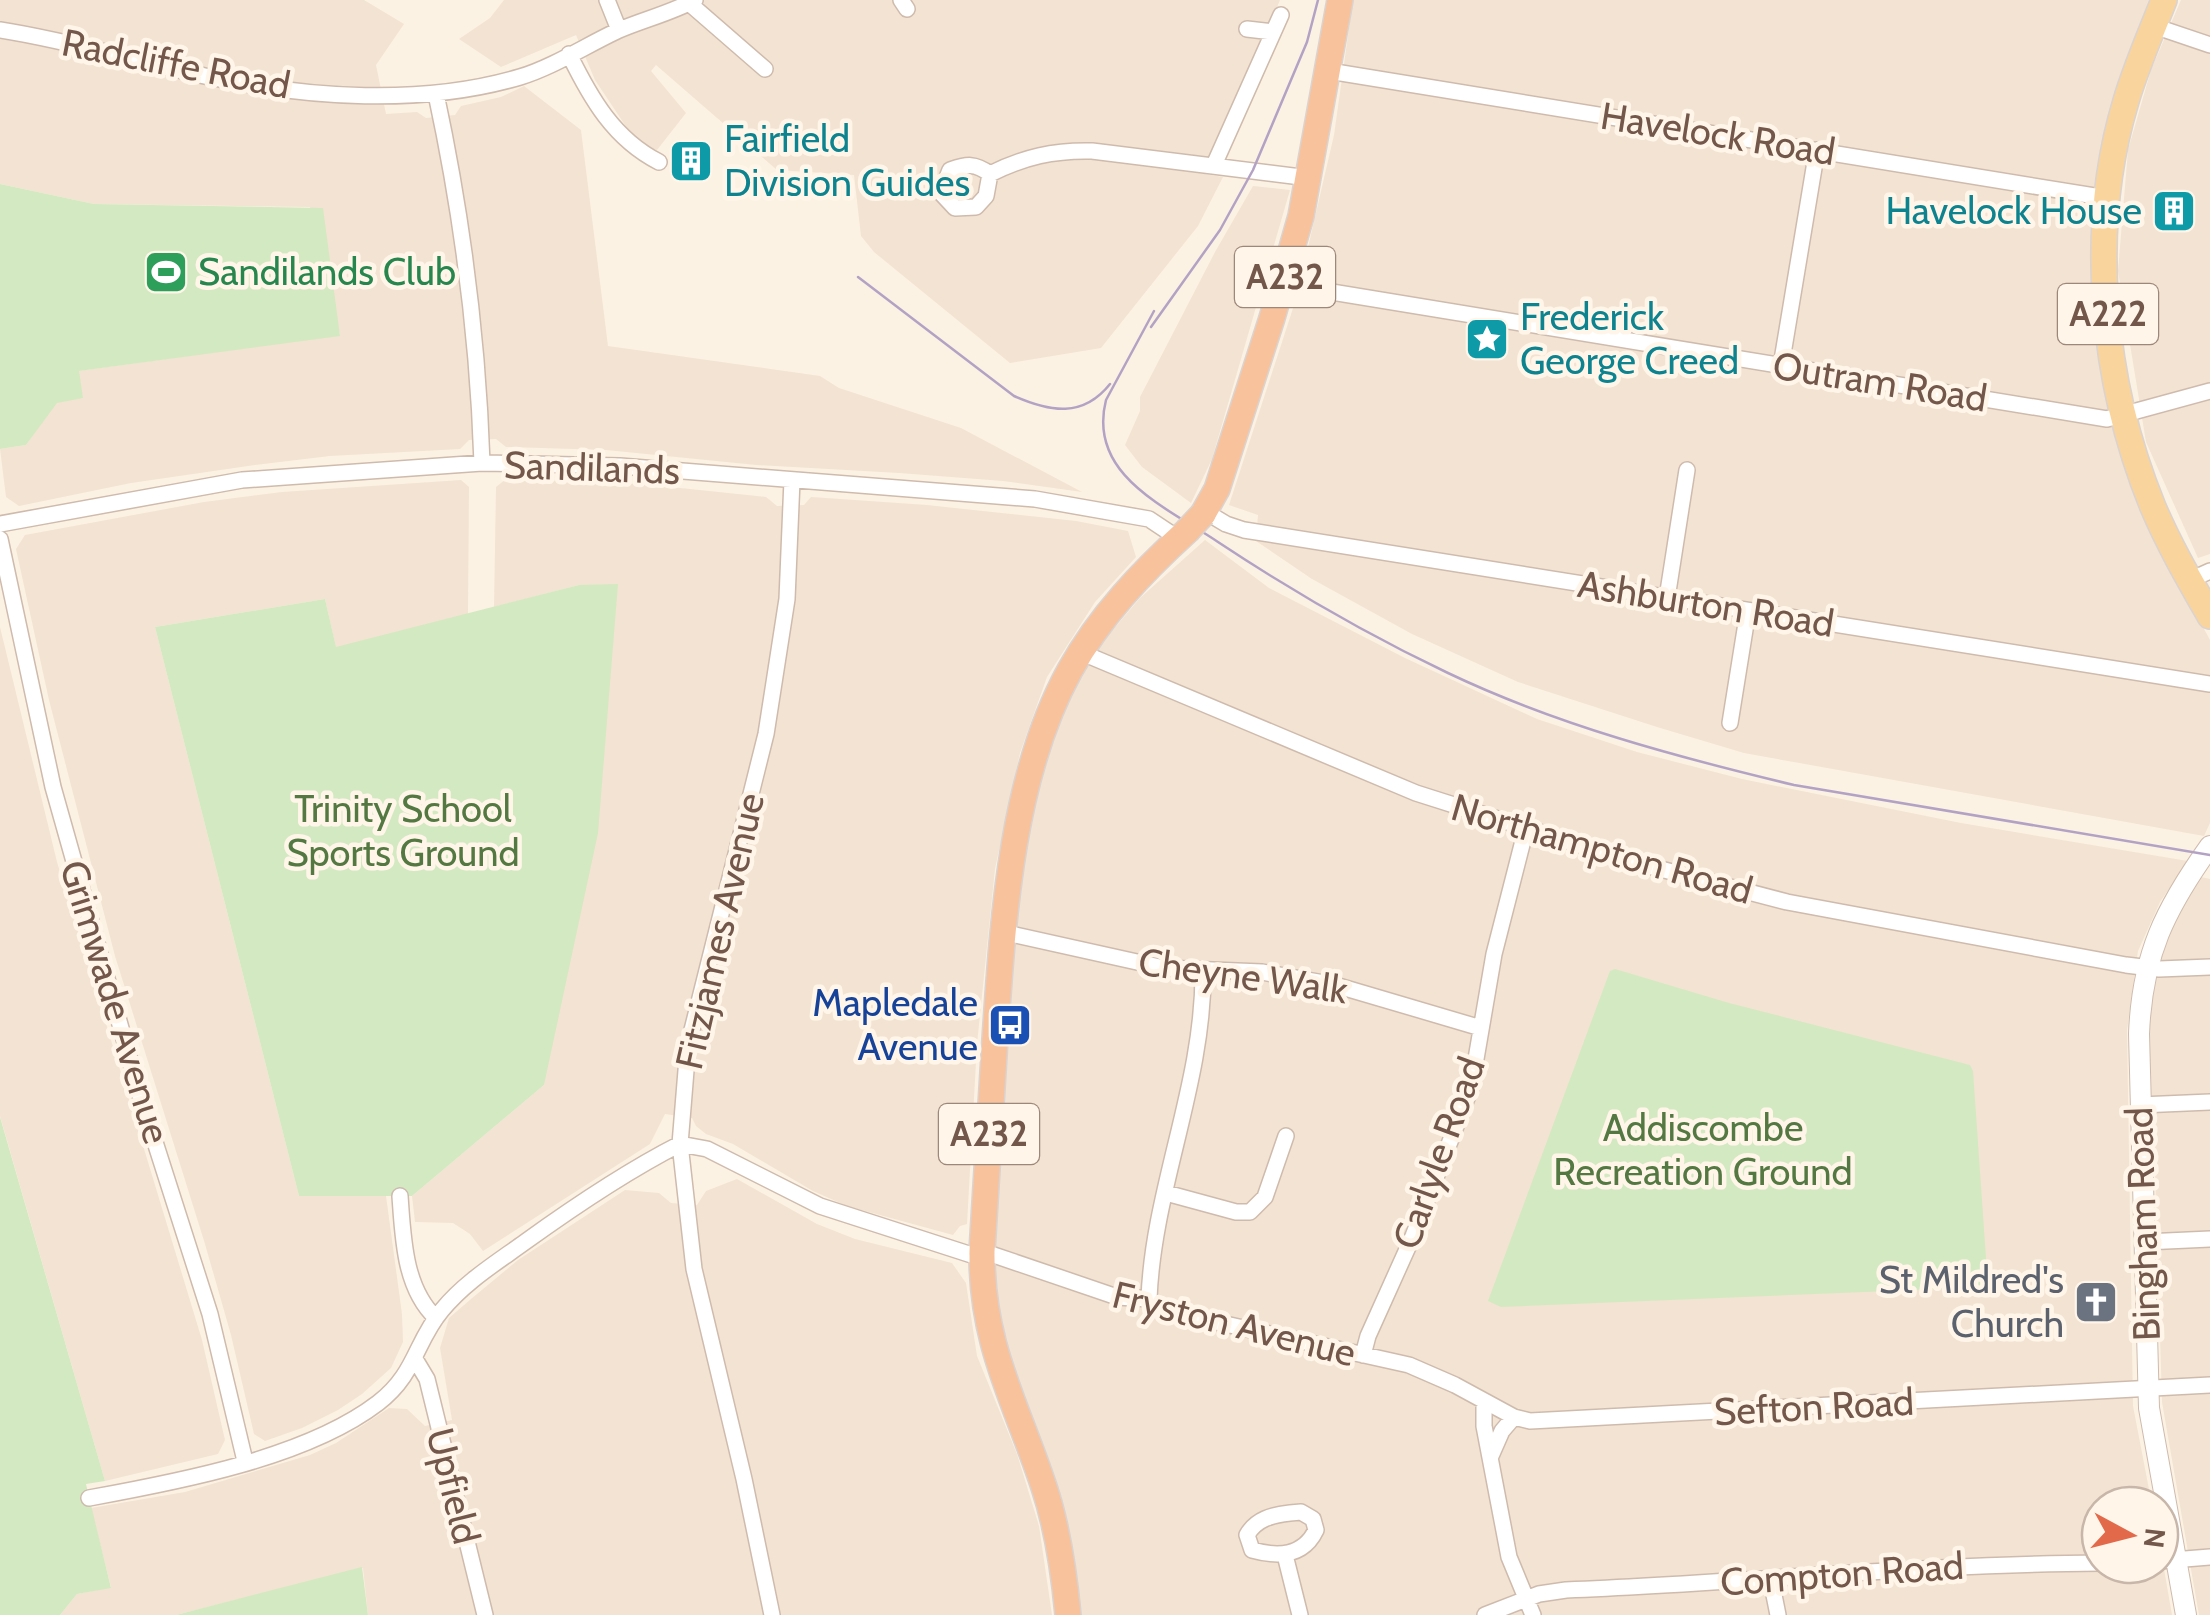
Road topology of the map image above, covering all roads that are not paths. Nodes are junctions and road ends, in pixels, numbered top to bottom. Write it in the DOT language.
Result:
graph roads {
  1 [pos="607,0"];
  2 [pos="1340,0"];
  3 [pos="2164,0"];
  4 [pos="692,2"];
  5 [pos="1280,14"];
  6 [pos="2154,26"];
  7 [pos="1247,29"];
  8 [pos="0,30"];
  9 [pos="619,30"];
  10 [pos="1273,32"];
  11 [pos="2210,45"];
  12 [pos="569,54"];
  13 [pos="765,69"];
  14 [pos="1329,71"];
  15 [pos="436,94"];
  16 [pos="1817,150"];
  17 [pos="659,162"];
  18 [pos="1214,166"];
  19 [pos="990,174"];
  20 [pos="1309,178"];
  21 [pos="2107,198"];
  22 [pos="1283,284"];
  23 [pos="1781,366"];
  24 [pos="2210,391"];
  25 [pos="2122,416"];
  26 [pos="482,463"];
  27 [pos="1688,470"];
  28 [pos="792,480"];
  29 [pos="0,524"];
  30 [pos="1194,524"];
  31 [pos="0,539"];
  32 [pos="2200,575"];
  33 [pos="1667,598"];
  34 [pos="1748,612"];
  35 [pos="2210,616"];
  36 [pos="1080,652"];
  37 [pos="2210,684"];
  38 [pos="1730,723"];
  39 [pos="1526,828"];
  40 [pos="2210,846"];
  41 [pos="1002,932"];
  42 [pos="2210,967"];
  43 [pos="2146,969"];
  44 [pos="1203,971"];
  45 [pos="1481,1028"];
  46 [pos="2210,1102"];
  47 [pos="2140,1104"];
  48 [pos="1286,1136"];
  49 [pos="680,1144"];
  50 [pos="1166,1192"];
  51 [pos="400,1196"];
  52 [pos="2210,1240"];
  53 [pos="2145,1242"];
  54 [pos="982,1255"];
  55 [pos="1149,1300"];
  56 [pos="436,1318"];
  57 [pos="1363,1356"];
  58 [pos="415,1359"];
  59 [pos="2210,1385"];
  60 [pos="2148,1390"];
  61 [pos="1484,1401"];
  62 [pos="1514,1417"];
  63 [pos="1491,1456"];
  64 [pos="246,1461"];
  65 [pos="2159,1485"];
  66 [pos="89,1498"];
  67 [pos="1286,1555"];
  68 [pos="2210,1557"];
  69 [pos="2180,1560"];
  70 [pos="2080,1563"];
  71 [pos="1771,1580"];
  72 [pos="2176,1585"];
  73 [pos="1526,1598"];
  74 [pos="485,1615"];
  75 [pos="772,1615"];
  76 [pos="1068,1615"];
  77 [pos="1300,1615"];
  78 [pos="1485,1615"];
  79 [pos="1534,1615"];
  80 [pos="1778,1615"];
  81 [pos="2186,1615"];
  1 -- 9 [label="street"];
  2 -- 14 [label="highway, A232"];
  3 -- 6 [label="main road, A222"];
  4 -- 9 [label="street, Radcliffe Road"];
  4 -- 13 [label="street"];
  5 -- 10 [label="street"];
  6 -- 11 [label="street"];
  6 -- 21 [label="main road, A222"];
  7 -- 10 [label="street"];
  8 -- 15 [label="street, Radcliffe Road"];
  9 -- 12 [label="street, Radcliffe Road"];
  10 -- 18 [label="street"];
  12 -- 15 [label="street, Radcliffe Road"];
  12 -- 17 [label="street"];
  14 -- 16 [label="street, Havelock Road"];
  14 -- 20 [label="highway, A232"];
  15 -- 26 [label="street"];
  16 -- 21 [label="street, Havelock Road"];
  16 -- 23 [label="street"];
  18 -- 19 [label="street"];
  18 -- 20 [label="street"];
  20 -- 22 [label="highway, A232"];
  21 -- 25 [label="main road, A222"];
  22 -- 23 [label="street, Outram Road"];
  22 -- 30 [label="highway, A232"];
  23 -- 25 [label="street, Outram Road"];
  24 -- 25 [label="street, Outram Road"];
  25 -- 32 [label="main road, A222"];
  26 -- 28 [label="street, Sandilands"];
  26 -- 29 [label="street, Sandilands"];
  27 -- 33 [label="street"];
  28 -- 30 [label="street, Sandilands"];
  28 -- 49 [label="street, Fitzjames Avenue"];
  30 -- 33 [label="street, Ashburton Road"];
  30 -- 36 [label="highway, A232"];
  31 -- 64 [label="street, Grimwade Avenue"];
  32 -- 35 [label="main road, A222"];
  33 -- 34 [label="street, Ashburton Road"];
  34 -- 37 [label="street, Ashburton Road"];
  34 -- 38 [label="street"];
  36 -- 39 [label="street, Northampton Road"];
  36 -- 41 [label="highway, A232"];
  39 -- 43 [label="street, Northampton Road"];
  39 -- 45 [label="street, Carlyle Road"];
  40 -- 43 [label="street, Bingham Road"];
  41 -- 44 [label="street, Cheyne Walk"];
  41 -- 54 [label="highway, A232"];
  42 -- 43 [label="street, Northampton Road"];
  43 -- 47 [label="street, Bingham Road"];
  44 -- 45 [label="street, Cheyne Walk"];
  44 -- 50 [label="street"];
  45 -- 57 [label="street, Carlyle Road"];
  46 -- 47 [label="street"];
  47 -- 53 [label="street, Bingham Road"];
  48 -- 50 [label="street"];
  49 -- 54 [label="street"];
  49 -- 56 [label="street"];
  49 -- 75 [label="street, Fitzjames Avenue"];
  50 -- 55 [label="street"];
  51 -- 56 [label="street"];
  52 -- 53 [label="street"];
  53 -- 60 [label="street, Bingham Road"];
  54 -- 55 [label="street, Fryston Avenue"];
  54 -- 76 [label="highway, A232"];
  55 -- 57 [label="street, Fryston Avenue"];
  56 -- 58 [label="street"];
  57 -- 61 [label="street, Fryston Avenue"];
  58 -- 64 [label="street"];
  58 -- 74 [label="street, Upfield"];
  59 -- 60 [label="street, Sefton Road"];
  60 -- 62 [label="street, Sefton Road"];
  60 -- 65 [label="street, Bingham Road"];
  61 -- 62 [label="street, Sefton Road"];
  61 -- 63 [label="street"];
  62 -- 63 [label="street"];
  63 -- 73 [label="street"];
  64 -- 66 [label="street"];
  67 -- 77 [label="street"];
  68 -- 69 [label="street"];
  70 -- 71 [label="street, Compton Road"];
  71 -- 73 [label="street, Compton Road"];
  71 -- 80 [label="street"];
  72 -- 81 [label="street, Bingham Road"];
  73 -- 78 [label="street, Compton Road"];
  73 -- 79 [label="street"];
}
